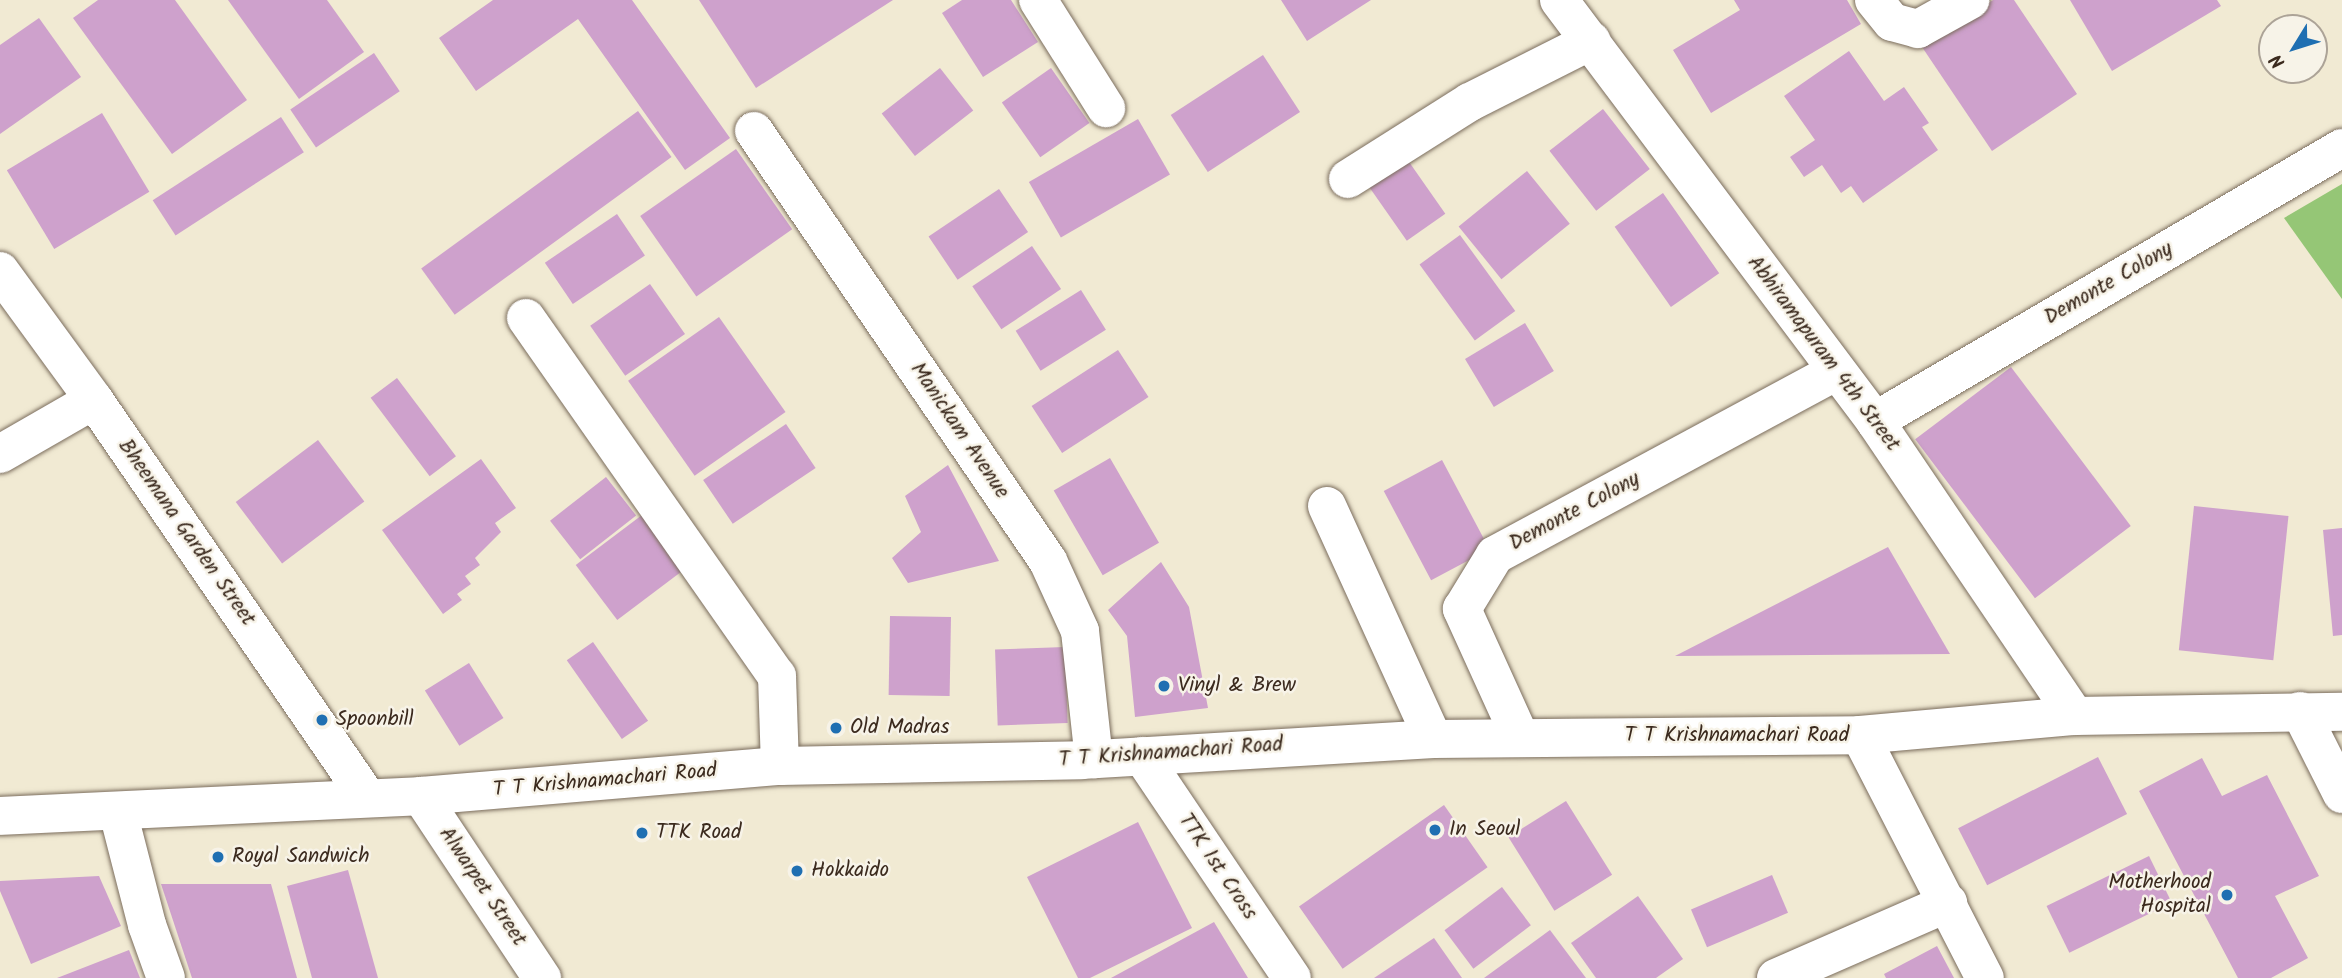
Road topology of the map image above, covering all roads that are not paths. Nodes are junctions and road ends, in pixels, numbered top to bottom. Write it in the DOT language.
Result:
graph roads {
  1 [pos="1038,0"];
  2 [pos="1559,0"];
  3 [pos="1874,0"];
  4 [pos="1970,0"];
  5 [pos="1591,41"];
  6 [pos="1106,108"];
  7 [pos="754,131"];
  8 [pos="2342,148"];
  9 [pos="1348,179"];
  10 [pos="0,271"];
  11 [pos="526,318"];
  12 [pos="1835,372"];
  13 [pos="94,400"];
  14 [pos="1875,421"];
  15 [pos="0,454"];
  16 [pos="1327,506"];
  17 [pos="2300,711"];
  18 [pos="2342,712"];
  19 [pos="2075,716"];
  20 [pos="1860,735"];
  21 [pos="1520,737"];
  22 [pos="1433,739"];
  23 [pos="1142,756"];
  24 [pos="1094,759"];
  25 [pos="780,766"];
  26 [pos="2342,794"];
  27 [pos="421,796"];
  28 [pos="367,797"];
  29 [pos="118,812"];
  30 [pos="0,816"];
  31 [pos="1948,904"];
  32 [pos="166,978"];
  33 [pos="542,978"];
  34 [pos="1292,978"];
  35 [pos="1776,978"];
  36 [pos="1986,978"];
  1 -- 6 [label="street"];
  2 -- 5 [label="street, Abhiramapuram 4th Street"];
  3 -- 4 [label="street"];
  5 -- 9 [label="street"];
  5 -- 12 [label="street, Abhiramapuram 4th Street"];
  7 -- 24 [label="street, Manickam Avenue"];
  8 -- 14 [label="street, Demonte Colony"];
  10 -- 13 [label="street, Bheemana Garden Street"];
  11 -- 25 [label="street"];
  12 -- 14 [label="street, Abhiramapuram 4th Street"];
  12 -- 21 [label="street, Demonte Colony"];
  13 -- 15 [label="street"];
  13 -- 28 [label="street, Bheemana Garden Street"];
  14 -- 19 [label="street, Abhiramapuram 4th Street"];
  16 -- 22 [label="street"];
  17 -- 18 [label="street, T T Krishnamachari Road"];
  17 -- 19 [label="street, T T Krishnamachari Road"];
  17 -- 26 [label="street"];
  19 -- 20 [label="street, T T Krishnamachari Road"];
  20 -- 21 [label="street, T T Krishnamachari Road"];
  20 -- 31 [label="street"];
  21 -- 22 [label="street, T T Krishnamachari Road"];
  22 -- 23 [label="street, T T Krishnamachari Road"];
  23 -- 24 [label="street, T T Krishnamachari Road"];
  23 -- 34 [label="street, TTK 1st Cross"];
  24 -- 25 [label="street, T T Krishnamachari Road"];
  25 -- 27 [label="street, T T Krishnamachari Road"];
  27 -- 28 [label="street, T T Krishnamachari Road"];
  27 -- 33 [label="street, Alwarpet Street"];
  28 -- 29 [label="street, T T Krishnamachari Road"];
  29 -- 30 [label="street, T T Krishnamachari Road"];
  29 -- 32 [label="street"];
  31 -- 35 [label="street"];
  31 -- 36 [label="street"];
}
